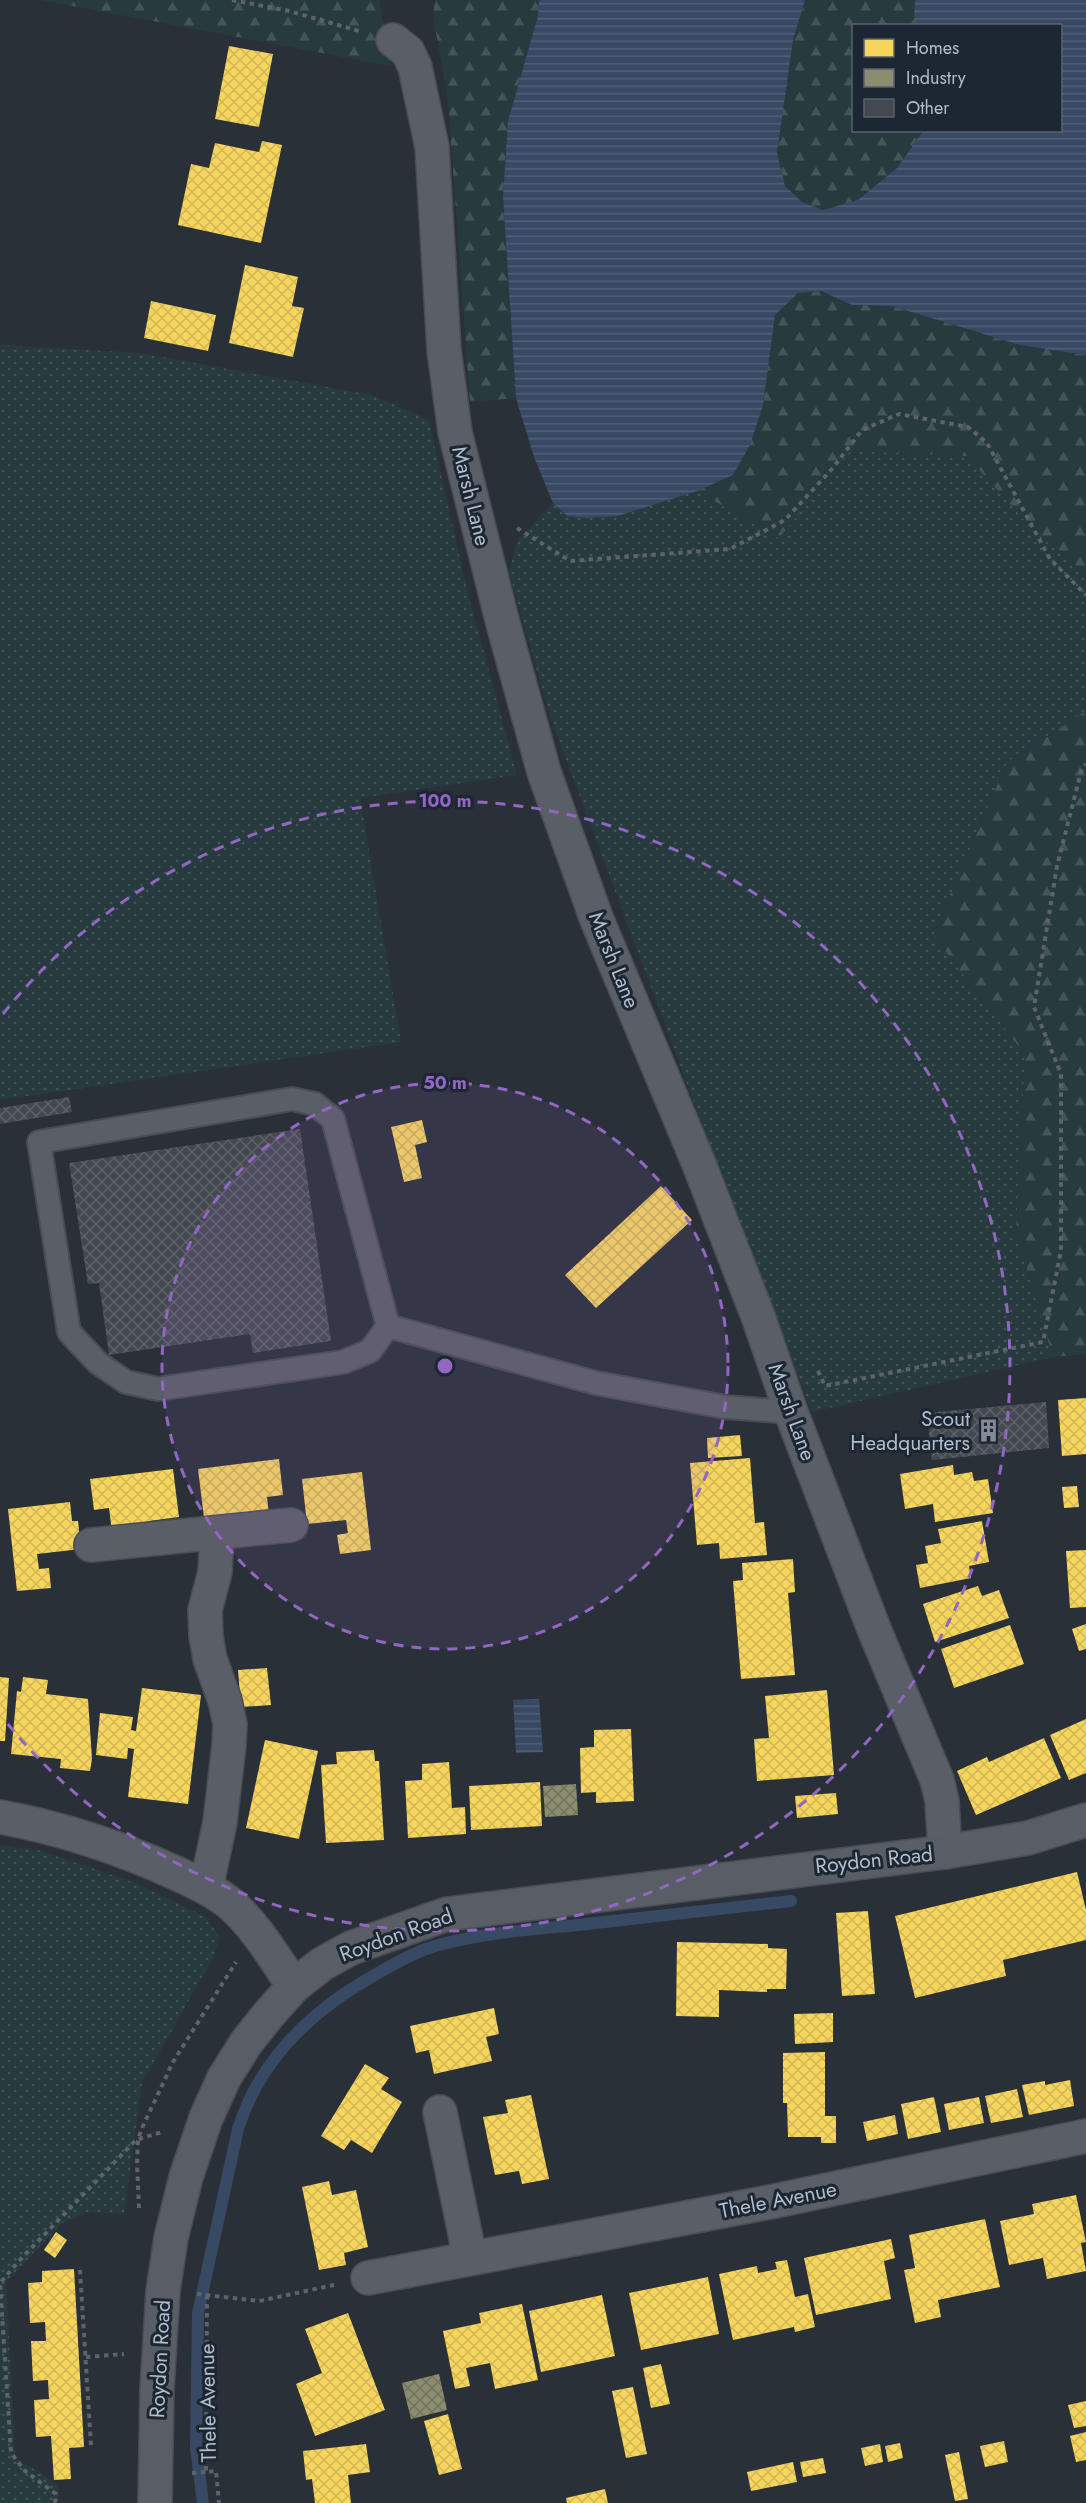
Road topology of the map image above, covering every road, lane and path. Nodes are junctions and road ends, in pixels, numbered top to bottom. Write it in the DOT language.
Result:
graph roads {
  1 [pos="232,0"];
  2 [pos="393,40"];
  3 [pos="472,501"];
  4 [pos="1086,595"];
  5 [pos="1086,764"];
  6 [pos="388,1326"];
  7 [pos="816,1366"];
  8 [pos="791,1412"];
  9 [pos="291,1526"];
  10 [pos="217,1533"];
  11 [pos="91,1545"];
  12 [pos="0,1817"];
  13 [pos="1086,1820"];
  14 [pos="945,1852"];
  15 [pos="206,1888"];
  16 [pos="256,1931"];
  17 [pos="294,1986"];
  18 [pos="440,2112"];
  19 [pos="1086,2136"];
  20 [pos="470,2258"];
  21 [pos="80,2270"];
  22 [pos="368,2278"];
  23 [pos="91,2446"];
  24 [pos="55,2503"];
  25 [pos="156,2503"];
  26 [pos="219,2503"];
  1 -- 2 [label="path"];
  2 -- 3 [label="street, Marsh Lane"];
  3 -- 4 [label="path"];
  3 -- 8 [label="street, Marsh Lane"];
  5 -- 7 [label="path"];
  6 -- 6 [label="lane"];
  6 -- 8 [label="lane"];
  8 -- 14 [label="street, Marsh Lane"];
  9 -- 10 [label="street"];
  10 -- 11 [label="street"];
  10 -- 15 [label="street"];
  12 -- 15 [label="street"];
  13 -- 14 [label="main road, Roydon Road"];
  14 -- 17 [label="main road, Roydon Road"];
  15 -- 16 [label="street"];
  16 -- 17 [label="street"];
  16 -- 24 [label="path"];
  17 -- 25 [label="main road, Roydon Road"];
  18 -- 20 [label="street"];
  19 -- 20 [label="street, Thele Avenue"];
  20 -- 22 [label="street, Thele Avenue"];
  21 -- 23 [label="path"];
  22 -- 26 [label="path, Thele Avenue"];
}
